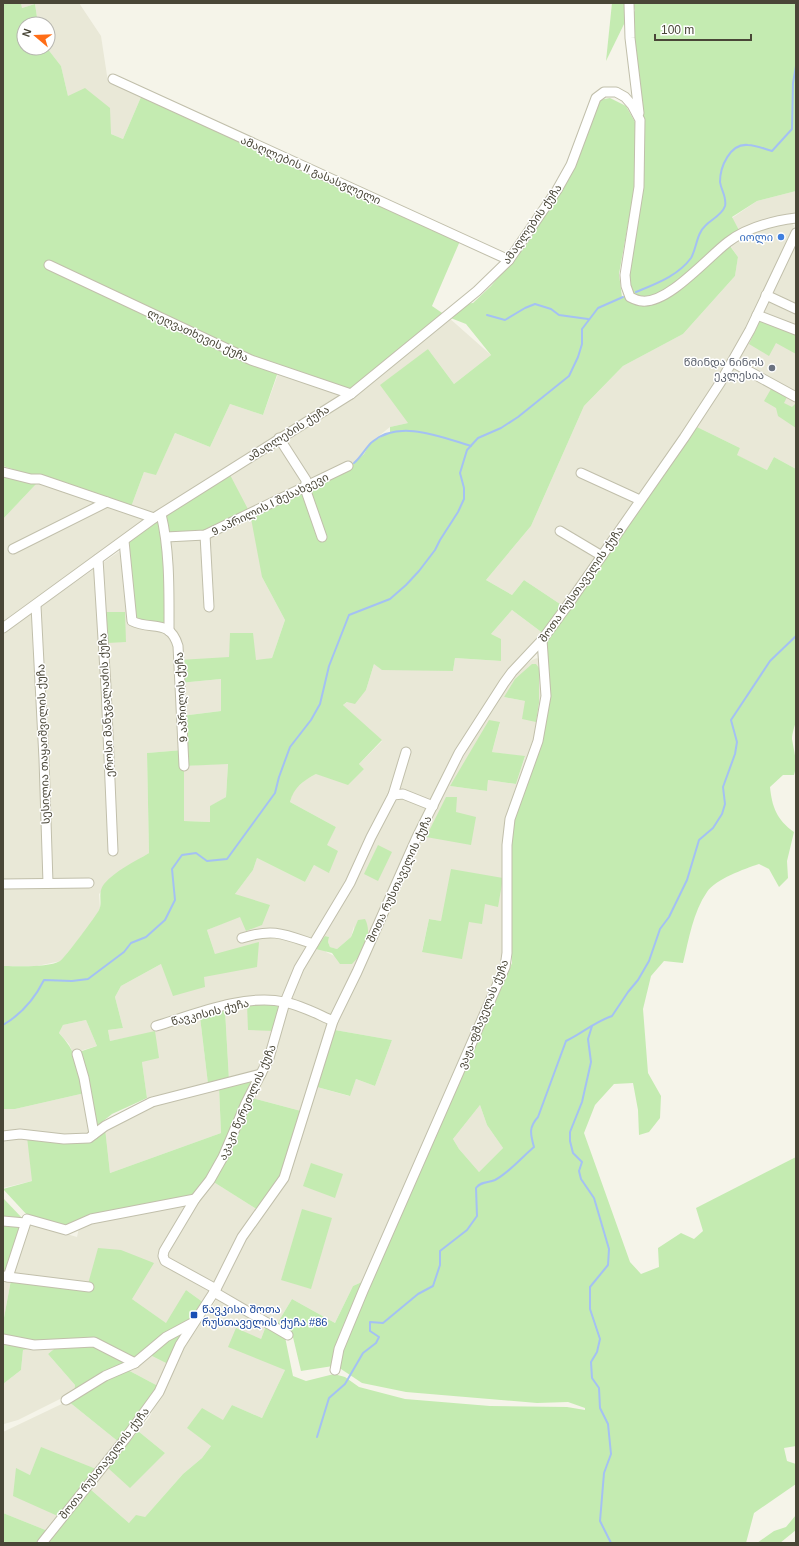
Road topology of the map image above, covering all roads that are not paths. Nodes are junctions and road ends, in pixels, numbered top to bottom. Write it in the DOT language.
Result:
graph roads {
  1 [pos="629,3"];
  2 [pos="113,80"];
  3 [pos="640,120"];
  4 [pos="796,218"];
  5 [pos="796,233"];
  6 [pos="509,260"];
  7 [pos="49,265"];
  8 [pos="766,295"];
  9 [pos="796,309"];
  10 [pos="757,314"];
  11 [pos="796,330"];
  12 [pos="732,362"];
  13 [pos="350,394"];
  14 [pos="796,397"];
  15 [pos="279,438"];
  16 [pos="348,466"];
  17 [pos="3,472"];
  18 [pos="581,473"];
  19 [pos="306,486"];
  20 [pos="640,500"];
  21 [pos="107,502"];
  22 [pos="158,516"];
  23 [pos="560,530"];
  24 [pos="205,535"];
  25 [pos="166,537"];
  26 [pos="322,537"];
  27 [pos="124,541"];
  28 [pos="13,549"];
  29 [pos="602,556"];
  30 [pos="98,559"];
  31 [pos="36,606"];
  32 [pos="209,607"];
  33 [pos="3,628"];
  34 [pos="169,631"];
  35 [pos="542,640"];
  36 [pos="406,752"];
  37 [pos="184,766"];
  38 [pos="393,794"];
  39 [pos="433,806"];
  40 [pos="113,851"];
  41 [pos="48,883"];
  42 [pos="89,883"];
  43 [pos="3,884"];
  44 [pos="242,938"];
  45 [pos="313,944"];
  46 [pos="285,1002"];
  47 [pos="333,1021"];
  48 [pos="156,1026"];
  49 [pos="77,1054"];
  50 [pos="261,1074"];
  51 [pos="94,1134"];
  52 [pos="3,1136"];
  53 [pos="195,1199"];
  54 [pos="3,1221"];
  55 [pos="25,1224"];
  56 [pos="6,1276"];
  57 [pos="89,1287"];
  58 [pos="215,1291"];
  59 [pos="194,1322"];
  60 [pos="288,1335"];
  61 [pos="3,1339"];
  62 [pos="135,1363"];
  63 [pos="335,1370"];
  64 [pos="66,1400"];
  65 [pos="42,1543"];
  1 -- 3 [label="street"];
  2 -- 6 [label="street, ამაღლების II გასასვლელი"];
  3 -- 4 [label="street"];
  3 -- 6 [label="street, ამაღლების ქუჩა"];
  5 -- 8 [label="street, შოთა რუსთაველის ქუჩა"];
  6 -- 13 [label="street, ამაღლების ქუჩა"];
  7 -- 13 [label="street, ლეღვათხევის ქუჩა"];
  8 -- 9 [label="street"];
  8 -- 10 [label="street, შოთა რუსთაველის ქუჩა"];
  10 -- 11 [label="street"];
  10 -- 12 [label="street, შოთა რუსთაველის ქუჩა"];
  12 -- 14 [label="street"];
  12 -- 20 [label="street, შოთა რუსთაველის ქუჩა"];
  13 -- 15 [label="street, ამაღლების ქუჩა"];
  15 -- 19 [label="street"];
  15 -- 22 [label="street, ამაღლების ქუჩა"];
  16 -- 19 [label="street, 9 აპრილის I შესახვევი"];
  17 -- 21 [label="street"];
  18 -- 20 [label="street"];
  19 -- 24 [label="street, 9 აპრილის I შესახვევი"];
  19 -- 26 [label="street"];
  20 -- 29 [label="street, შოთა რუსთაველის ქუჩა"];
  21 -- 22 [label="street"];
  21 -- 28 [label="street"];
  22 -- 25 [label="street, 9 აპრილის ქუჩა"];
  22 -- 27 [label="street, ამაღლების ქუჩა"];
  23 -- 29 [label="street"];
  24 -- 25 [label="street, 9 აპრილის I შესახვევი"];
  24 -- 32 [label="street"];
  25 -- 34 [label="street, 9 აპრილის ქუჩა"];
  27 -- 30 [label="street, ამაღლების ქუჩა"];
  27 -- 34 [label="street"];
  29 -- 35 [label="street, შოთა რუსთაველის ქუჩა"];
  30 -- 31 [label="street, ამაღლების ქუჩა"];
  30 -- 40 [label="street, ეროსი მანჯგალაძის ქუჩა"];
  31 -- 33 [label="street, ამაღლების ქუჩა"];
  31 -- 41 [label="street, სესილია თაყაიშვილის ქუჩა"];
  34 -- 37 [label="street, 9 აპრილის ქუჩა"];
  35 -- 39 [label="street, შოთა რუსთაველის ქუჩა"];
  35 -- 63 [label="street, ვაჟა-ფშაველას ქუჩა"];
  36 -- 38 [label="street, აკაკი წერეთლის ქუჩა"];
  38 -- 39 [label="street"];
  38 -- 45 [label="street, აკაკი წერეთლის ქუჩა"];
  39 -- 47 [label="street, შოთა რუსთაველის ქუჩა"];
  41 -- 42 [label="street"];
  41 -- 43 [label="street"];
  44 -- 45 [label="street"];
  45 -- 46 [label="street, აკაკი წერეთლის ქუჩა"];
  46 -- 47 [label="street, წავკისის ქუჩა"];
  46 -- 48 [label="street, წავკისის ქუჩა"];
  46 -- 50 [label="street, აკაკი წერეთლის ქუჩა"];
  47 -- 58 [label="street, შოთა რუსთაველის ქუჩა"];
  49 -- 51 [label="street"];
  50 -- 51 [label="street"];
  50 -- 53 [label="street, აკაკი წერეთლის ქუჩა"];
  51 -- 52 [label="street"];
  53 -- 55 [label="street"];
  53 -- 58 [label="street, აკაკი წერეთლის ქუჩა"];
  54 -- 55 [label="street"];
  55 -- 56 [label="street"];
  56 -- 57 [label="street"];
  58 -- 59 [label="street, შოთა რუსთაველის ქუჩა"];
  58 -- 60 [label="street, აკაკი წერეთლის ქუჩა"];
  59 -- 62 [label="street"];
  59 -- 65 [label="street, შოთა რუსთაველის ქუჩა"];
  61 -- 62 [label="street"];
  62 -- 64 [label="street"];
}
